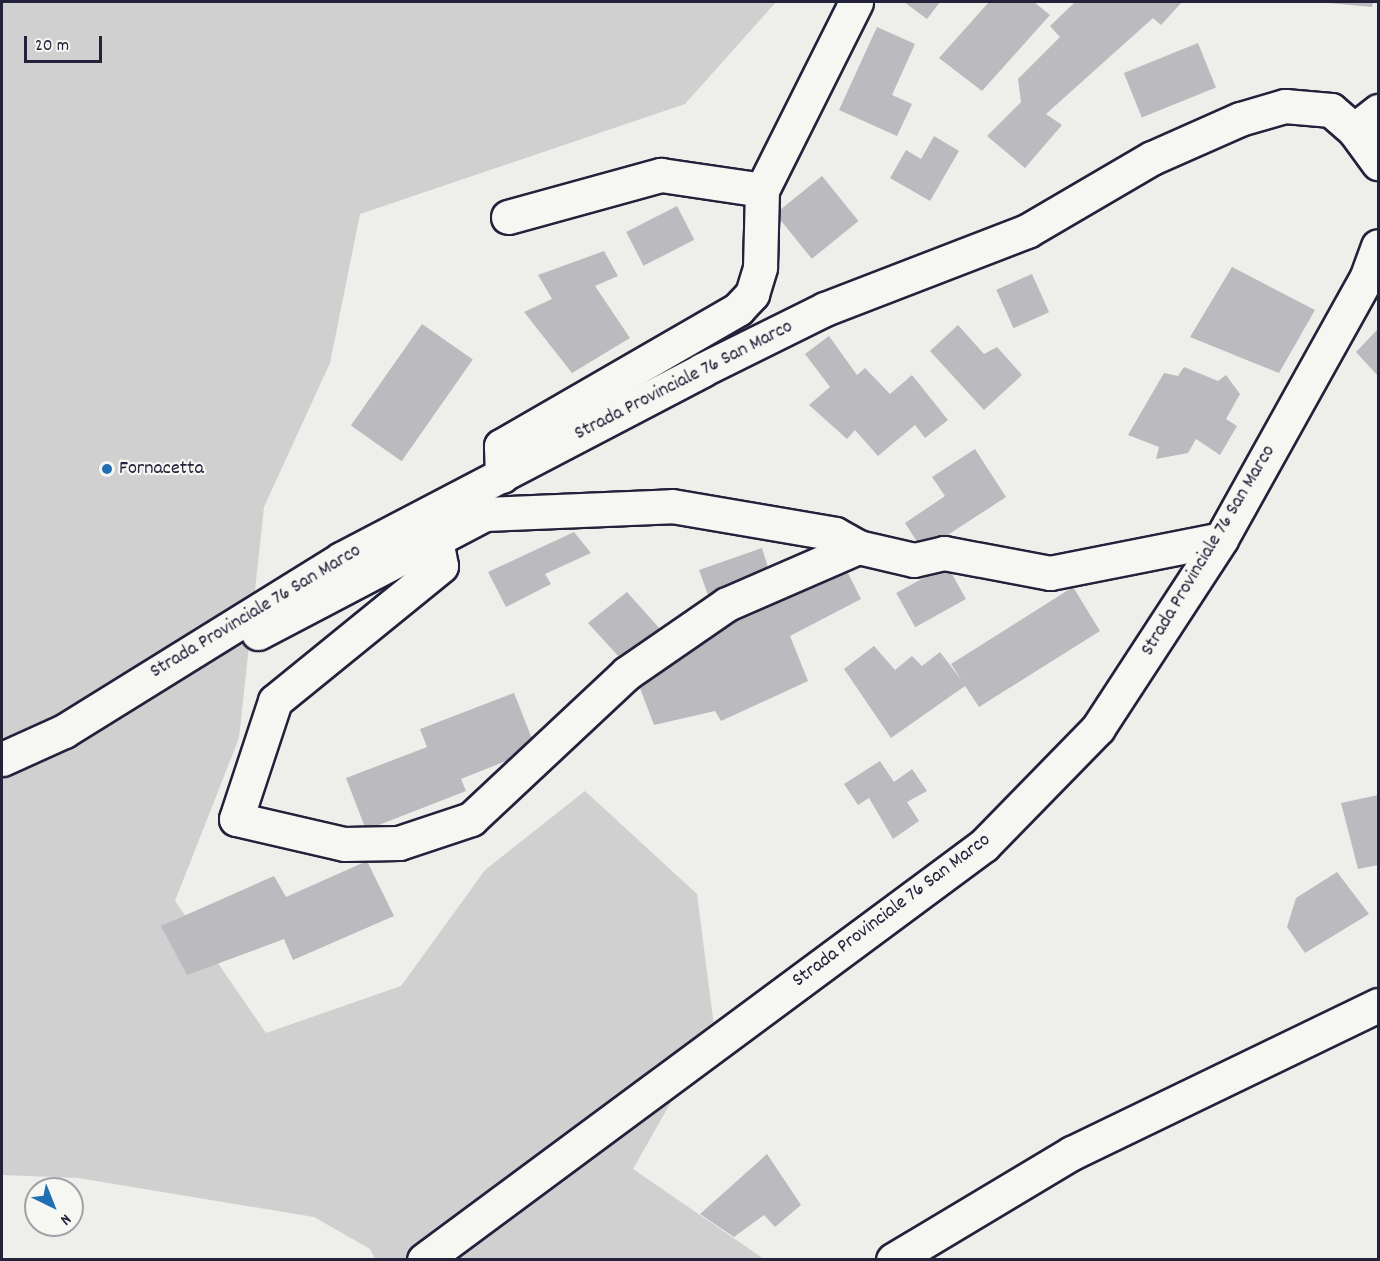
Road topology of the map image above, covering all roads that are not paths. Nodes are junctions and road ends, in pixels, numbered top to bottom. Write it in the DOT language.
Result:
graph roads {
  1 [pos="856,2"];
  2 [pos="1366,121"];
  3 [pos="1378,163"];
  4 [pos="762,190"];
  5 [pos="508,217"];
  6 [pos="1378,246"];
  7 [pos="502,476"];
  8 [pos="1221,539"];
  9 [pos="436,540"];
  10 [pos="858,547"];
  11 [pos="135,683"];
  12 [pos="2,759"];
  13 [pos="1378,1005"];
  14 [pos="424,1260"];
  15 [pos="893,1260"];
  1 -- 4 [label="street"];
  2 -- 3 [label="street, Strada Provinciale 76 San Marco"];
  2 -- 7 [label="street, Strada Provinciale 76 San Marco"];
  4 -- 5 [label="street"];
  4 -- 7 [label="street"];
  6 -- 8 [label="street, Strada Provinciale 76 San Marco"];
  7 -- 11 [label="street, Strada Provinciale 76 San Marco"];
  8 -- 10 [label="street"];
  8 -- 14 [label="street, Strada Provinciale 76 San Marco"];
  9 -- 10 [label="street"];
  9 -- 10 [label="street"];
  9 -- 11 [label="street"];
  11 -- 12 [label="street, Strada Provinciale 76 San Marco"];
  13 -- 15 [label="street"];
}
